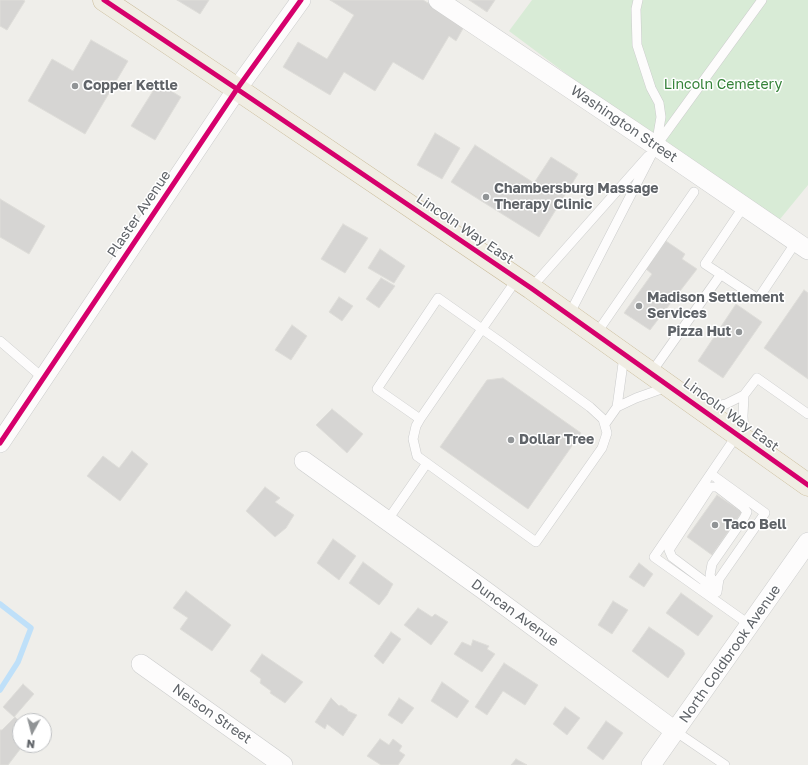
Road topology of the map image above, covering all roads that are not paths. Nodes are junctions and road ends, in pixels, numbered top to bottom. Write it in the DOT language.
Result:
graph roads {
  1 [pos="104,0"];
  2 [pos="301,0"];
  3 [pos="438,0"];
  4 [pos="638,0"];
  5 [pos="762,0"];
  6 [pos="237,89"];
  7 [pos="656,146"];
  8 [pos="694,192"];
  9 [pos="744,206"];
  10 [pos="802,246"];
  11 [pos="721,274"];
  12 [pos="524,284"];
  13 [pos="569,315"];
  14 [pos="482,329"];
  15 [pos="596,334"];
  16 [pos="0,341"];
  17 [pos="624,354"];
  18 [pos="651,373"];
  19 [pos="43,378"];
  20 [pos="669,386"];
  21 [pos="744,394"];
  22 [pos="617,407"];
  23 [pos="701,409"];
  24 [pos="808,414"];
  25 [pos="420,419"];
  26 [pos="605,424"];
  27 [pos="741,437"];
  28 [pos="0,443"];
  29 [pos="304,461"];
  30 [pos="426,463"];
  31 [pos="711,474"];
  32 [pos="808,485"];
  33 [pos="387,521"];
  34 [pos="808,542"];
  35 [pos="713,594"];
  36 [pos="750,625"];
  37 [pos="141,664"];
  38 [pos="675,731"];
  39 [pos="283,765"];
  40 [pos="651,765"];
  41 [pos="726,765"];
  1 -- 6 [label="highway, Lincoln Way East"];
  2 -- 6 [label="street, Plaster Avenue"];
  3 -- 7 [label="street, Washington Street"];
  4 -- 7 [label="lane"];
  5 -- 7 [label="lane"];
  6 -- 12 [label="highway, Lincoln Way East"];
  6 -- 19 [label="street, Plaster Avenue"];
  7 -- 9 [label="street, Washington Street"];
  7 -- 12 [label="lane"];
  7 -- 13 [label="lane"];
  8 -- 15 [label="lane"];
  9 -- 10 [label="street, Washington Street"];
  9 -- 11 [label="lane"];
  10 -- 11 [label="lane"];
  11 -- 18 [label="lane"];
  12 -- 13 [label="highway, Lincoln Way East"];
  12 -- 14 [label="lane"];
  13 -- 15 [label="highway, Lincoln Way East"];
  14 -- 25 [label="lane"];
  14 -- 25 [label="lane"];
  14 -- 26 [label="lane"];
  15 -- 17 [label="highway, Lincoln Way East"];
  16 -- 19 [label="lane"];
  17 -- 18 [label="highway, Lincoln Way East"];
  17 -- 22 [label="lane"];
  18 -- 20 [label="highway, Lincoln Way East"];
  19 -- 28 [label="street, Plaster Avenue"];
  20 -- 22 [label="lane"];
  20 -- 23 [label="highway, Lincoln Way East"];
  21 -- 23 [label="lane"];
  21 -- 24 [label="lane"];
  21 -- 27 [label="lane"];
  22 -- 26 [label="lane"];
  23 -- 27 [label="highway, Lincoln Way East"];
  25 -- 30 [label="lane"];
  26 -- 30 [label="lane"];
  27 -- 31 [label="lane"];
  27 -- 32 [label="highway, Lincoln Way East"];
  29 -- 33 [label="street, Duncan Avenue"];
  30 -- 33 [label="lane"];
  31 -- 35 [label="lane"];
  31 -- 35 [label="lane"];
  33 -- 38 [label="street, Duncan Avenue"];
  34 -- 36 [label="street, North Coldbrook Avenue"];
  35 -- 35 [label="lane"];
  35 -- 36 [label="lane"];
  36 -- 38 [label="street, North Coldbrook Avenue"];
  37 -- 39 [label="street, Nelson Street"];
  38 -- 40 [label="street, North Coldbrook Avenue"];
  38 -- 41 [label="lane, Duncan Avenue"];
}
